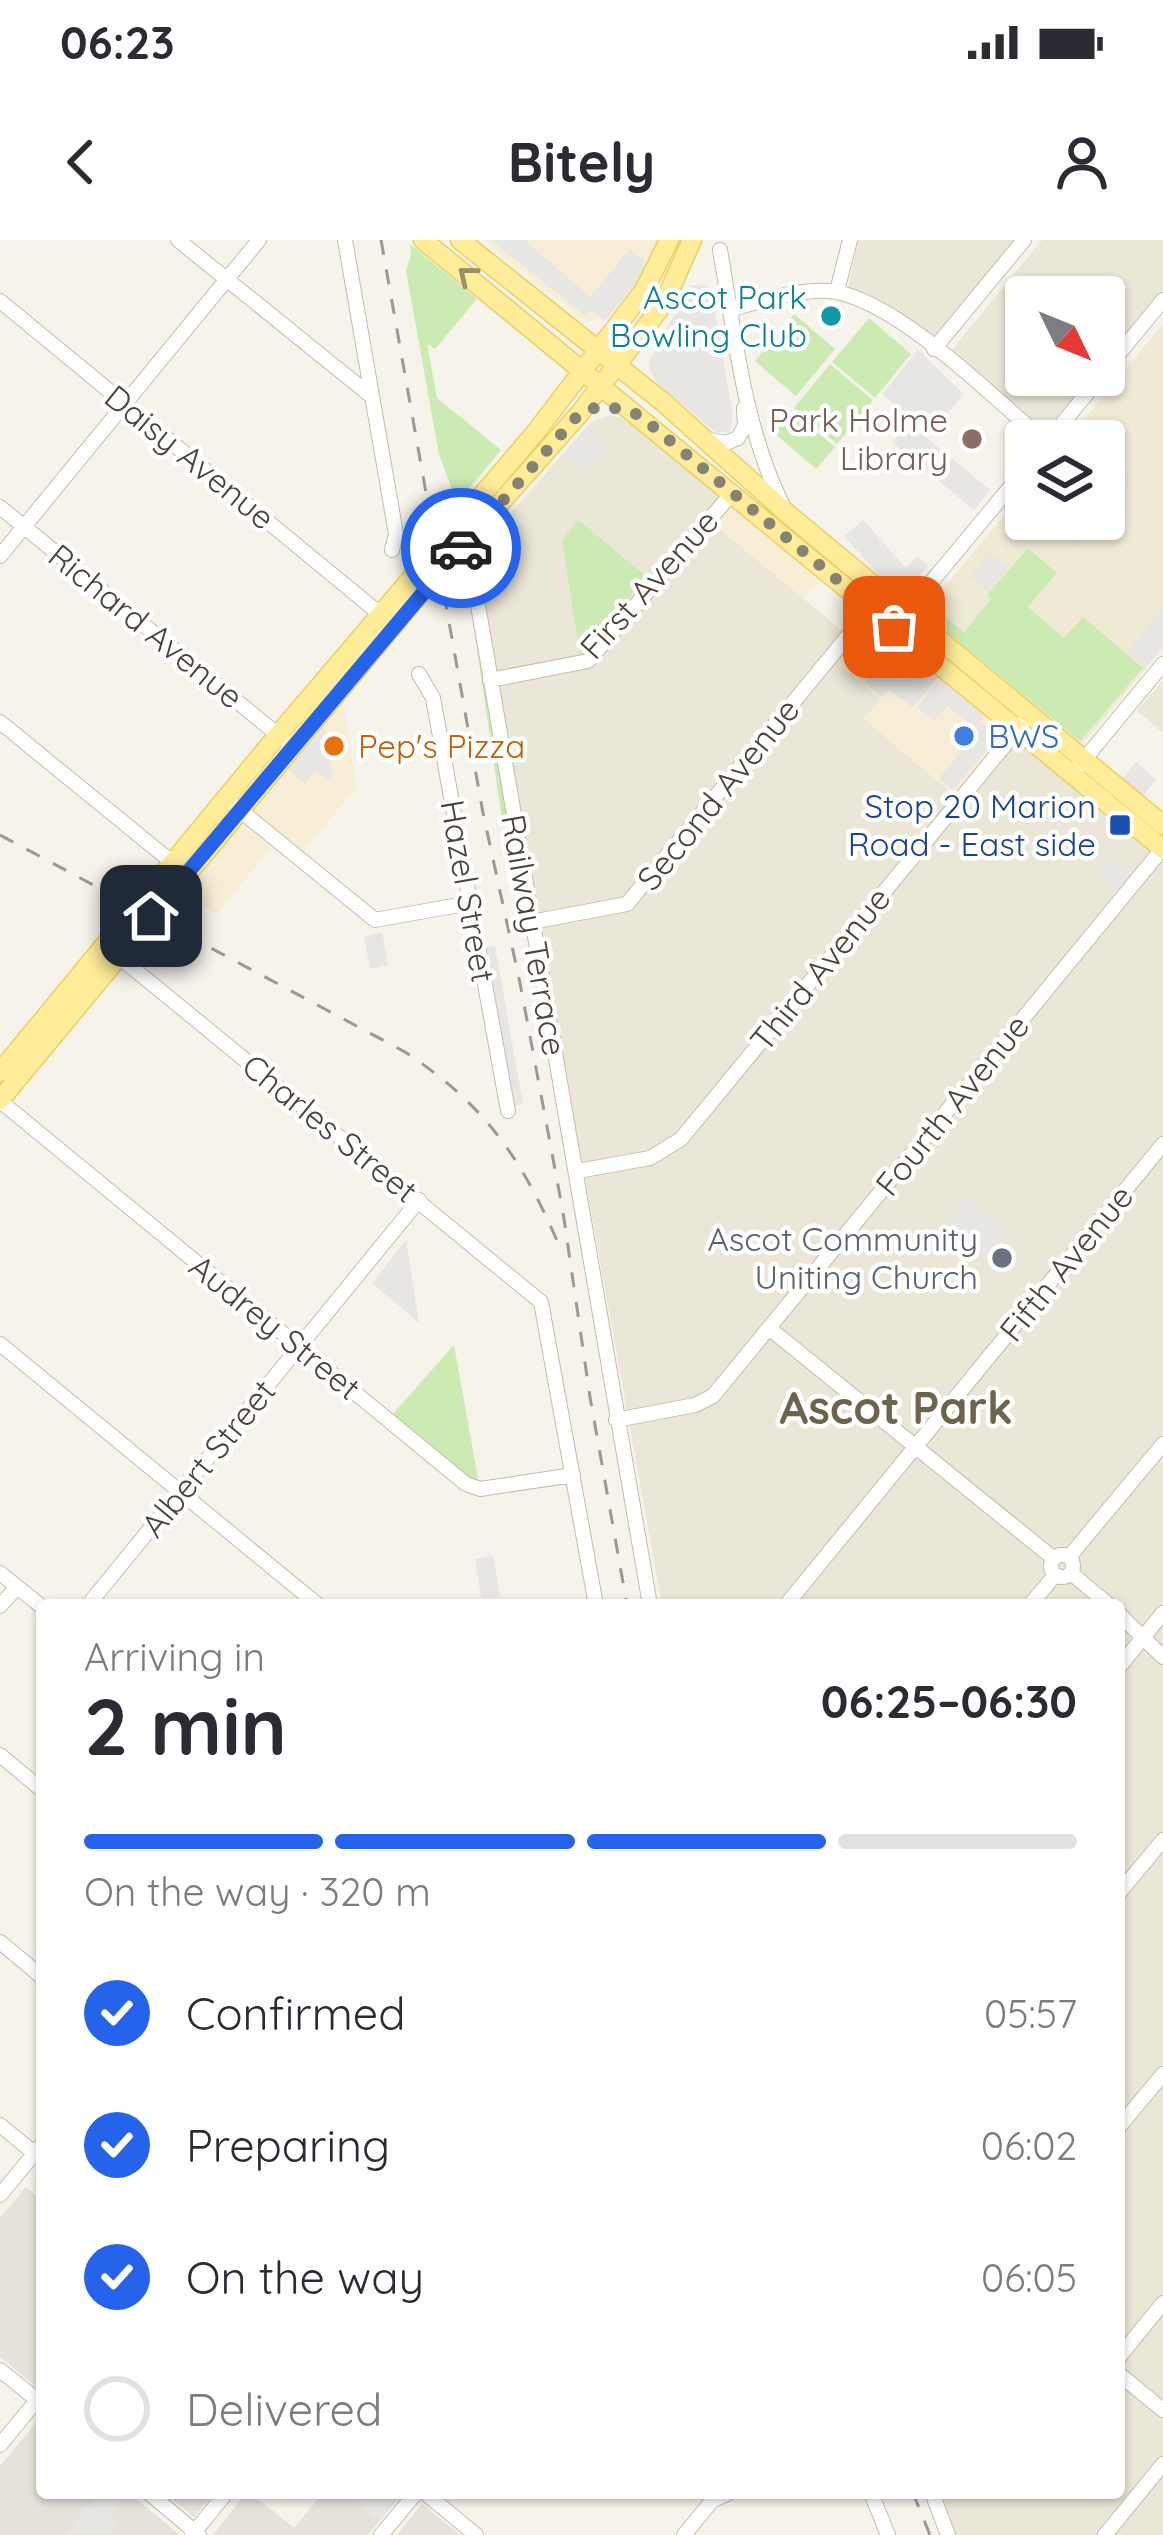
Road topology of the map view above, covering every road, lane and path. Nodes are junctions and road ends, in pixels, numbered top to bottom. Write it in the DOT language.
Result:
graph roads {
  1 [pos="178,240"];
  2 [pos="259,240"];
  3 [pos="345,240"];
  4 [pos="423,240"];
  5 [pos="669,240"];
  6 [pos="692,240"];
  7 [pos="850,240"];
  8 [pos="1024,240"];
  9 [pos="462,241"];
  10 [pos="720,250"];
  11 [pos="227,279"];
  12 [pos="837,291"];
  13 [pos="1163,300"];
  14 [pos="0,301"];
  15 [pos="664,303"];
  16 [pos="730,310"];
  17 [pos="554,313"];
  18 [pos="627,314"];
  19 [pos="1125,347"];
  20 [pos="934,349"];
  21 [pos="560,350"];
  22 [pos="599,350"];
  23 [pos="616,365"];
  24 [pos="584,370"];
  25 [pos="602,385"];
  26 [pos="743,385"];
  27 [pos="370,395"];
  28 [pos="1085,396"];
  29 [pos="663,402"];
  30 [pos="125,404"];
  31 [pos="580,413"];
  32 [pos="639,415"];
  33 [pos="1021,420"];
  34 [pos="1065,420"];
  35 [pos="535,433"];
  36 [pos="703,438"];
  37 [pos="733,492"];
  38 [pos="1005,492"];
  39 [pos="0,506"];
  40 [pos="785,512"];
  41 [pos="24,526"];
  42 [pos="392,550"];
  43 [pos="0,556"];
  44 [pos="454,556"];
  45 [pos="871,608"];
  46 [pos="380,614"];
  47 [pos="900,620"];
  48 [pos="1163,664"];
  49 [pos="418,674"];
  50 [pos="490,680"];
  51 [pos="0,722"];
  52 [pos="1024,722"];
  53 [pos="285,741"];
  54 [pos="1078,766"];
  55 [pos="232,804"];
  56 [pos="1163,825"];
  57 [pos="1163,849"];
  58 [pos="172,863"];
  59 [pos="470,903"];
  60 [pos="531,922"];
  61 [pos="118,956"];
  62 [pos="8,1065"];
  63 [pos="0,1100"];
  64 [pos="508,1111"];
  65 [pos="1163,1144"];
  66 [pos="578,1171"];
  67 [pos="419,1200"];
  68 [pos="769,1328"];
  69 [pos="0,1344"];
  70 [pos="298,1347"];
  71 [pos="616,1420"];
  72 [pos="1163,1444"];
  73 [pos="915,1448"];
  74 [pos="573,1475"];
  75 [pos="181,1492"];
  76 [pos="1062,1566"];
  77 [pos="0,1573"];
  78 [pos="17,1587"];
  79 [pos="93,1599"];
  80 [pos="311,1599"];
  81 [pos="595,1599"];
  82 [pos="649,1599"];
  83 [pos="791,1599"];
  84 [pos="1035,1599"];
  85 [pos="1102,1599"];
  86 [pos="36,1602"];
  87 [pos="0,1606"];
  88 [pos="1163,1613"];
  89 [pos="1125,1620"];
  90 [pos="1143,1637"];
  91 [pos="1163,1657"];
  92 [pos="1125,1660"];
  93 [pos="0,1755"];
  94 [pos="36,1785"];
  95 [pos="1163,1840"];
  96 [pos="1125,1886"];
  97 [pos="0,1942"];
  98 [pos="36,1972"];
  99 [pos="1163,2074"];
  100 [pos="1125,2120"];
  101 [pos="0,2126"];
  102 [pos="36,2147"];
  103 [pos="36,2150"];
  104 [pos="0,2195"];
  105 [pos="1163,2302"];
  106 [pos="1125,2349"];
  107 [pos="0,2370"];
  108 [pos="1125,2379"];
  109 [pos="36,2396"];
  110 [pos="36,2404"];
  111 [pos="1163,2410"];
  112 [pos="0,2445"];
  113 [pos="1163,2464"];
  114 [pos="156,2499"];
  115 [pos="221,2499"];
  116 [pos="411,2499"];
  117 [pos="432,2499"];
  118 [pos="706,2499"];
  119 [pos="873,2499"];
  120 [pos="934,2499"];
  121 [pos="195,2534"];
  122 [pos="382,2535"];
  123 [pos="476,2535"];
  124 [pos="684,2535"];
  125 [pos="888,2535"];
  126 [pos="948,2535"];
  127 [pos="1105,2535"];
  1 -- 11 [label="street"];
  2 -- 11 [label="street"];
  3 -- 27 [label="street"];
  21 -- 4 [label="main road, one-way"];
  5 -- 18 [label="main road"];
  6 -- 15 [label="main road"];
  7 -- 12 [label="street"];
  8 -- 20 [label="street"];
  9 -- 17 [label="main road"];
  10 -- 16 [label="street"];
  11 -- 27 [label="street"];
  11 -- 30 [label="street"];
  12 -- 16 [label="street"];
  12 -- 20 [label="street"];
  13 -- 19 [label="street"];
  14 -- 30 [label="street, Daisy Avenue"];
  15 -- 23 [label="main road"];
  15 -- 29 [label="main road"];
  16 -- 26 [label="street"];
  17 -- 18 [label="main road"];
  17 -- 22 [label="main road"];
  18 -- 22 [label="main road"];
  20 -- 33 [label="street"];
  21 -- 24 [label="main road"];
  21 -- 35 [label="main road"];
  22 -- 23 [label="main road"];
  22 -- 24 [label="main road"];
  23 -- 25 [label="main road"];
  23 -- 29 [label="main road"];
  24 -- 25 [label="main road"];
  24 -- 35 [label="main road"];
  25 -- 31 [label="main road"];
  25 -- 32 [label="main road"];
  26 -- 36 [label="street"];
  26 -- 40 [label="street"];
  27 -- 42 [label="street"];
  28 -- 34 [label="street"];
  29 -- 36 [label="main road"];
  30 -- 41 [label="street"];
  30 -- 46 [label="street, Daisy Avenue"];
  31 -- 32 [label="main road"];
  31 -- 44 [label="main road"];
  32 -- 37 [label="main road"];
  35 -- 46 [label="main road"];
  36 -- 40 [label="main road"];
  37 -- 45 [label="main road"];
  37 -- 50 [label="street, First Avenue"];
  38 -- 47 [label="street"];
  39 -- 41 [label="street, Richard Avenue"];
  40 -- 47 [label="main road"];
  41 -- 43 [label="street"];
  41 -- 53 [label="street, Richard Avenue"];
  44 -- 50 [label="street, Railway Terrace"];
  44 -- 53 [label="main road"];
  45 -- 47 [label="main road"];
  45 -- 60 [label="street, Second Avenue"];
  46 -- 53 [label="main road"];
  47 -- 52 [label="main road"];
  48 -- 54 [label="street"];
  49 -- 59 [label="street, Hazel Street"];
  50 -- 60 [label="street, Railway Terrace"];
  51 -- 58 [label="street"];
  52 -- 54 [label="main road"];
  52 -- 66 [label="street, Third Avenue"];
  53 -- 55 [label="main road"];
  54 -- 56 [label="main road"];
  54 -- 57 [label="main road"];
  55 -- 58 [label="main road"];
  55 -- 59 [label="street"];
  55 -- 61 [label="main road"];
  57 -- 68 [label="street, Fourth Avenue"];
  58 -- 62 [label="main road"];
  59 -- 64 [label="street, Hazel Street"];
  60 -- 66 [label="street, Railway Terrace"];
  61 -- 62 [label="main road"];
  61 -- 67 [label="street, Charles Street"];
  62 -- 63 [label="main road"];
  63 -- 70 [label="street, Audrey Street"];
  65 -- 73 [label="street, Fifth Avenue"];
  66 -- 71 [label="street, Railway Terrace"];
  67 -- 70 [label="street, Albert Street"];
  67 -- 74 [label="street, Charles Street"];
  68 -- 71 [label="street, Fourth Avenue"];
  68 -- 73 [label="street"];
  69 -- 75 [label="street"];
  70 -- 74 [label="street, Audrey Street"];
  70 -- 75 [label="street, Albert Street"];
  71 -- 82 [label="street, Railway Terrace"];
  72 -- 76 [label="street"];
  73 -- 76 [label="street"];
  73 -- 83 [label="street, Fifth Avenue"];
  74 -- 81 [label="street"];
  75 -- 79 [label="street, Albert Street"];
  75 -- 80 [label="street"];
  76 -- 84 [label="street"];
  76 -- 85 [label="street"];
  77 -- 78 [label="street"];
  78 -- 86 [label="street"];
  78 -- 87 [label="street"];
  88 -- 90 [label="street"];
  89 -- 90 [label="street"];
  90 -- 91 [label="street"];
  90 -- 92 [label="street"];
  93 -- 94 [label="street"];
  95 -- 96 [label="street"];
  97 -- 98 [label="street"];
  99 -- 100 [label="street"];
  101 -- 102 [label="street"];
  103 -- 104 [label="street"];
  105 -- 106 [label="street"];
  107 -- 109 [label="street"];
  108 -- 111 [label="street"];
  110 -- 112 [label="street"];
  113 -- 127 [label="street"];
  114 -- 121 [label="street"];
  115 -- 121 [label="street"];
  116 -- 122 [label="street"];
  117 -- 123 [label="street"];
  118 -- 124 [label="street"];
  119 -- 125 [label="street"];
  120 -- 126 [label="street"];
}
